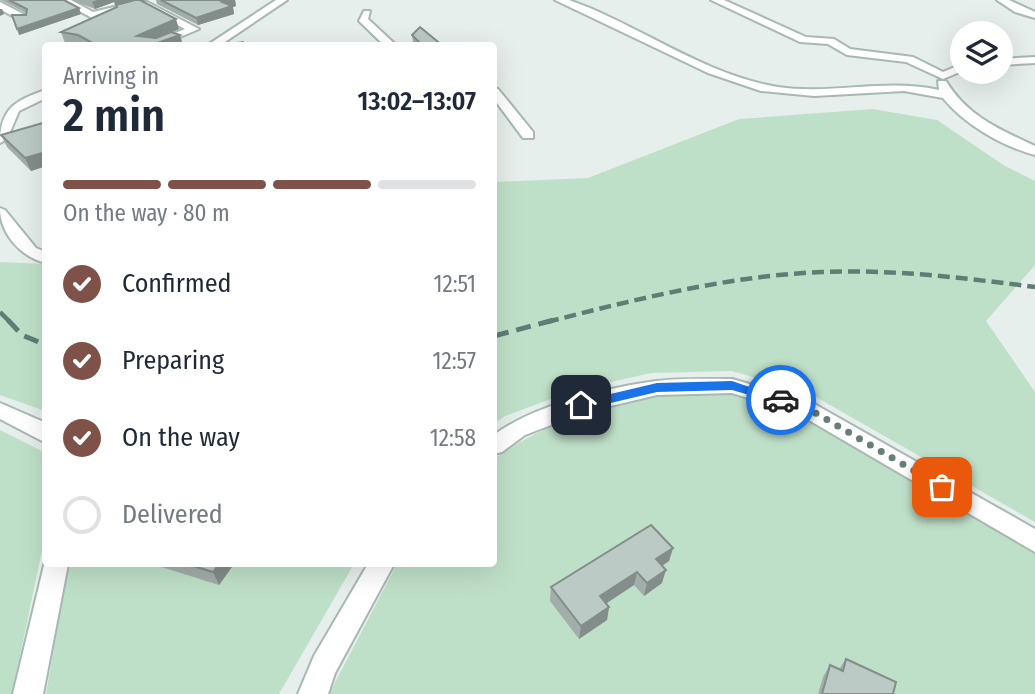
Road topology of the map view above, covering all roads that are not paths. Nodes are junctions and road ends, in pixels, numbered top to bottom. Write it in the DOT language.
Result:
graph roads {
  1 [pos="64,0"];
  2 [pos="81,0"];
  3 [pos="116,0"];
  4 [pos="155,0"];
  5 [pos="282,0"];
  6 [pos="560,0"];
  7 [pos="716,0"];
  8 [pos="1002,0"];
  9 [pos="143,3"];
  10 [pos="0,5"];
  11 [pos="367,13"];
  12 [pos="1035,15"];
  13 [pos="23,18"];
  14 [pos="159,42"];
  15 [pos="217,42"];
  16 [pos="388,42"];
  17 [pos="1035,61"];
  18 [pos="1013,62"];
  19 [pos="950,72"];
  20 [pos="943,76"];
  21 [pos="42,95"];
  22 [pos="945,95"];
  23 [pos="497,96"];
  24 [pos="528,135"];
  25 [pos="0,139"];
  26 [pos="1035,151"];
  27 [pos="0,213"];
  28 [pos="42,256"];
  29 [pos="0,411"];
  30 [pos="42,432"];
  31 [pos="497,444"];
  32 [pos="1035,541"];
  33 [pos="54,567"];
  34 [pos="380,567"];
  35 [pos="28,694"];
  36 [pos="313,694"];
  1 -- 9 [label="street"];
  2 -- 3 [label="street"];
  4 -- 9 [label="street"];
  5 -- 15 [label="street"];
  6 -- 22 [label="street"];
  7 -- 20 [label="street"];
  8 -- 12 [label="street"];
  9 -- 14 [label="street"];
  10 -- 13 [label="street"];
  11 -- 16 [label="street"];
  17 -- 18 [label="street"];
  19 -- 20 [label="street"];
  20 -- 22 [label="street"];
  21 -- 25 [label="street"];
  22 -- 26 [label="street"];
  23 -- 24 [label="street"];
  27 -- 28 [label="street"];
  29 -- 30 [label="street"];
  31 -- 32 [label="street"];
  33 -- 35 [label="street"];
  34 -- 36 [label="street"];
}
